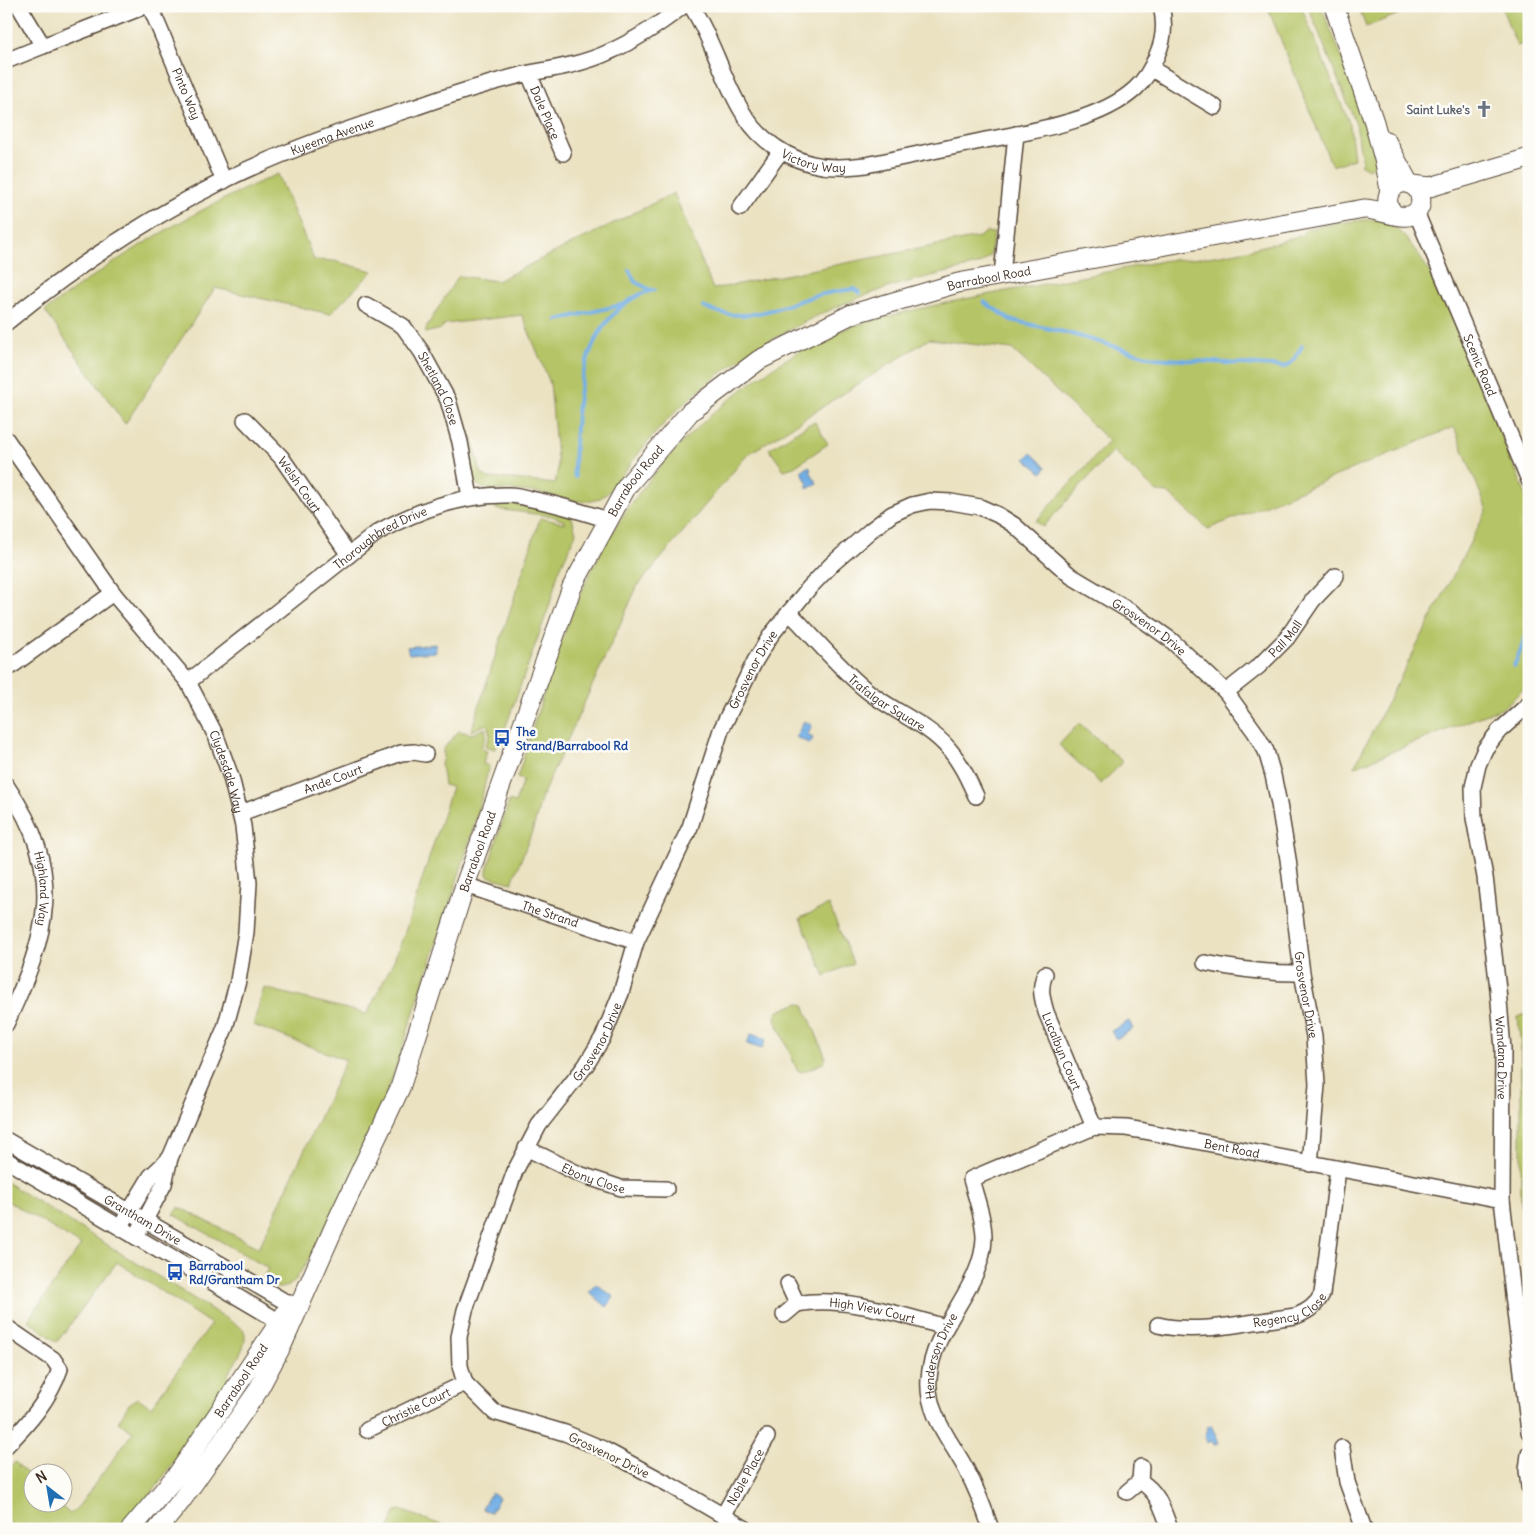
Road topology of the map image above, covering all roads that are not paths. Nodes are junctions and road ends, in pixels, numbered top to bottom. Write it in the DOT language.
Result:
graph roads {
  1 [pos="19,6"];
  2 [pos="145,6"];
  3 [pos="150,6"];
  4 [pos="683,6"];
  5 [pos="691,6"];
  6 [pos="1161,6"];
  7 [pos="1334,6"];
  8 [pos="43,46"];
  9 [pos="6,61"];
  10 [pos="1152,69"];
  11 [pos="529,74"];
  12 [pos="1215,107"];
  13 [pos="1374,122"];
  14 [pos="1016,134"];
  15 [pos="781,151"];
  16 [pos="563,153"];
  17 [pos="1529,158"];
  18 [pos="1496,168"];
  19 [pos="224,181"];
  20 [pos="1411,184"];
  21 [pos="1389,192"];
  22 [pos="740,208"];
  23 [pos="1366,208"];
  24 [pos="1407,213"];
  25 [pos="1002,275"];
  26 [pos="366,305"];
  27 [pos="6,324"];
  28 [pos="245,420"];
  29 [pos="6,439"];
  30 [pos="1529,480"];
  31 [pos="470,498"];
  32 [pos="608,520"];
  33 [pos="349,555"];
  34 [pos="1336,576"];
  35 [pos="113,593"];
  36 [pos="789,612"];
  37 [pos="6,670"];
  38 [pos="188,682"];
  39 [pos="1226,692"];
  40 [pos="1529,704"];
  41 [pos="425,754"];
  42 [pos="6,785"];
  43 [pos="976,796"];
  44 [pos="241,813"];
  45 [pos="465,885"];
  46 [pos="636,942"];
  47 [pos="1205,963"];
  48 [pos="1302,973"];
  49 [pos="1045,974"];
  50 [pos="6,1024"];
  51 [pos="1094,1127"];
  52 [pos="6,1140"];
  53 [pos="526,1148"];
  54 [pos="170,1158"];
  55 [pos="6,1160"];
  56 [pos="1310,1164"];
  57 [pos="1338,1169"];
  58 [pos="971,1179"];
  59 [pos="666,1189"];
  60 [pos="1502,1200"];
  61 [pos="130,1211"];
  62 [pos="145,1220"];
  63 [pos="120,1227"];
  64 [pos="136,1237"];
  65 [pos="788,1284"];
  66 [pos="797,1304"];
  67 [pos="288,1315"];
  68 [pos="784,1315"];
  69 [pos="1158,1325"];
  70 [pos="6,1327"];
  71 [pos="944,1328"];
  72 [pos="465,1383"];
  73 [pos="367,1430"];
  74 [pos="1529,1432"];
  75 [pos="767,1437"];
  76 [pos="6,1446"];
  77 [pos="1342,1448"];
  78 [pos="1529,1454"];
  79 [pos="1529,1487"];
  80 [pos="1127,1492"];
  81 [pos="723,1516"];
  82 [pos="131,1529"];
  83 [pos="158,1529"];
  84 [pos="746,1529"];
  85 [pos="991,1529"];
  86 [pos="1170,1529"];
  87 [pos="1364,1529"];
  1 -- 8 [label="street"];
  2 -- 8 [label="street"];
  3 -- 19 [label="street, Pinto Way"];
  4 -- 11 [label="street, Kyeema Avenue"];
  5 -- 15 [label="street, Victory Way"];
  6 -- 10 [label="street, Victory Way"];
  7 -- 13 [label="main road"];
  8 -- 9 [label="street"];
  10 -- 12 [label="street"];
  10 -- 14 [label="street, Victory Way"];
  11 -- 16 [label="street, Dale Place"];
  11 -- 19 [label="street, Kyeema Avenue"];
  13 -- 20 [label="main road"];
  13 -- 21 [label="main road"];
  14 -- 15 [label="street, Victory Way"];
  14 -- 25 [label="street"];
  15 -- 22 [label="street"];
  17 -- 18 [label="main road"];
  18 -- 20 [label="main road"];
  18 -- 24 [label="main road"];
  19 -- 27 [label="street, Kyeema Avenue"];
  20 -- 21 [label="main road"];
  20 -- 24 [label="main road"];
  21 -- 23 [label="main road, Barrabool Road"];
  21 -- 24 [label="main road"];
  23 -- 24 [label="main road, Barrabool Road"];
  23 -- 25 [label="main road, Barrabool Road"];
  24 -- 30 [label="street, Scenic Road"];
  25 -- 32 [label="main road, Barrabool Road"];
  26 -- 31 [label="street, Shetland Close"];
  28 -- 33 [label="street, Welsh Court"];
  29 -- 35 [label="street, Clydesdale Way"];
  31 -- 32 [label="street, Thoroughbred Drive"];
  31 -- 33 [label="street, Thoroughbred Drive"];
  32 -- 45 [label="main road, Barrabool Road"];
  33 -- 38 [label="street, Thoroughbred Drive"];
  34 -- 39 [label="street, Pall Mall"];
  35 -- 37 [label="street"];
  35 -- 38 [label="street, Clydesdale Way"];
  36 -- 39 [label="street, Grosvenor Drive"];
  36 -- 43 [label="street, Trafalgar Square"];
  36 -- 46 [label="street, Grosvenor Drive"];
  38 -- 44 [label="street, Clydesdale Way"];
  39 -- 48 [label="street, Grosvenor Drive"];
  40 -- 60 [label="street, Wandana Drive"];
  41 -- 44 [label="street, Ande Court"];
  42 -- 50 [label="street, Highland Way"];
  44 -- 54 [label="street, Clydesdale Way"];
  45 -- 46 [label="street, The Strand"];
  45 -- 67 [label="main road, Barrabool Road"];
  46 -- 53 [label="street, Grosvenor Drive"];
  47 -- 48 [label="street"];
  48 -- 56 [label="street, Grosvenor Drive"];
  49 -- 51 [label="street, Lucalbyn Court"];
  51 -- 56 [label="street, Bent Road"];
  51 -- 58 [label="street, Bent Road"];
  52 -- 61 [label="street, Grantham Drive"];
  53 -- 59 [label="street, Ebony Close"];
  53 -- 72 [label="street, Grosvenor Drive"];
  54 -- 61 [label="street, Clydesdale Way"];
  54 -- 62 [label="street, Clydesdale Way"];
  55 -- 63 [label="street, Grantham Drive"];
  56 -- 57 [label="street, Bent Road"];
  57 -- 60 [label="street, Bent Road"];
  57 -- 69 [label="street, Regency Close"];
  58 -- 71 [label="street, Henderson Drive"];
  60 -- 74 [label="street, Wandana Drive"];
  61 -- 62 [label="street, Grantham Drive"];
  61 -- 63 [label="street, Clydesdale Way"];
  62 -- 64 [label="street, Clydesdale Way"];
  62 -- 67 [label="street, Grantham Drive"];
  63 -- 64 [label="street, Grantham Drive"];
  64 -- 67 [label="street, Grantham Drive"];
  65 -- 66 [label="street"];
  66 -- 68 [label="street"];
  66 -- 71 [label="street, High View Court"];
  67 -- 82 [label="main road, Barrabool Road"];
  67 -- 83 [label="main road, Barrabool Road"];
  70 -- 76 [label="street"];
  71 -- 85 [label="street, Henderson Drive"];
  72 -- 73 [label="street, Christie Court"];
  72 -- 81 [label="street, Grosvenor Drive"];
  75 -- 81 [label="street, Noble Place"];
  77 -- 87 [label="street"];
  78 -- 79 [label="street"];
  80 -- 86 [label="street"];
  81 -- 84 [label="street, Grosvenor Drive"];
}
